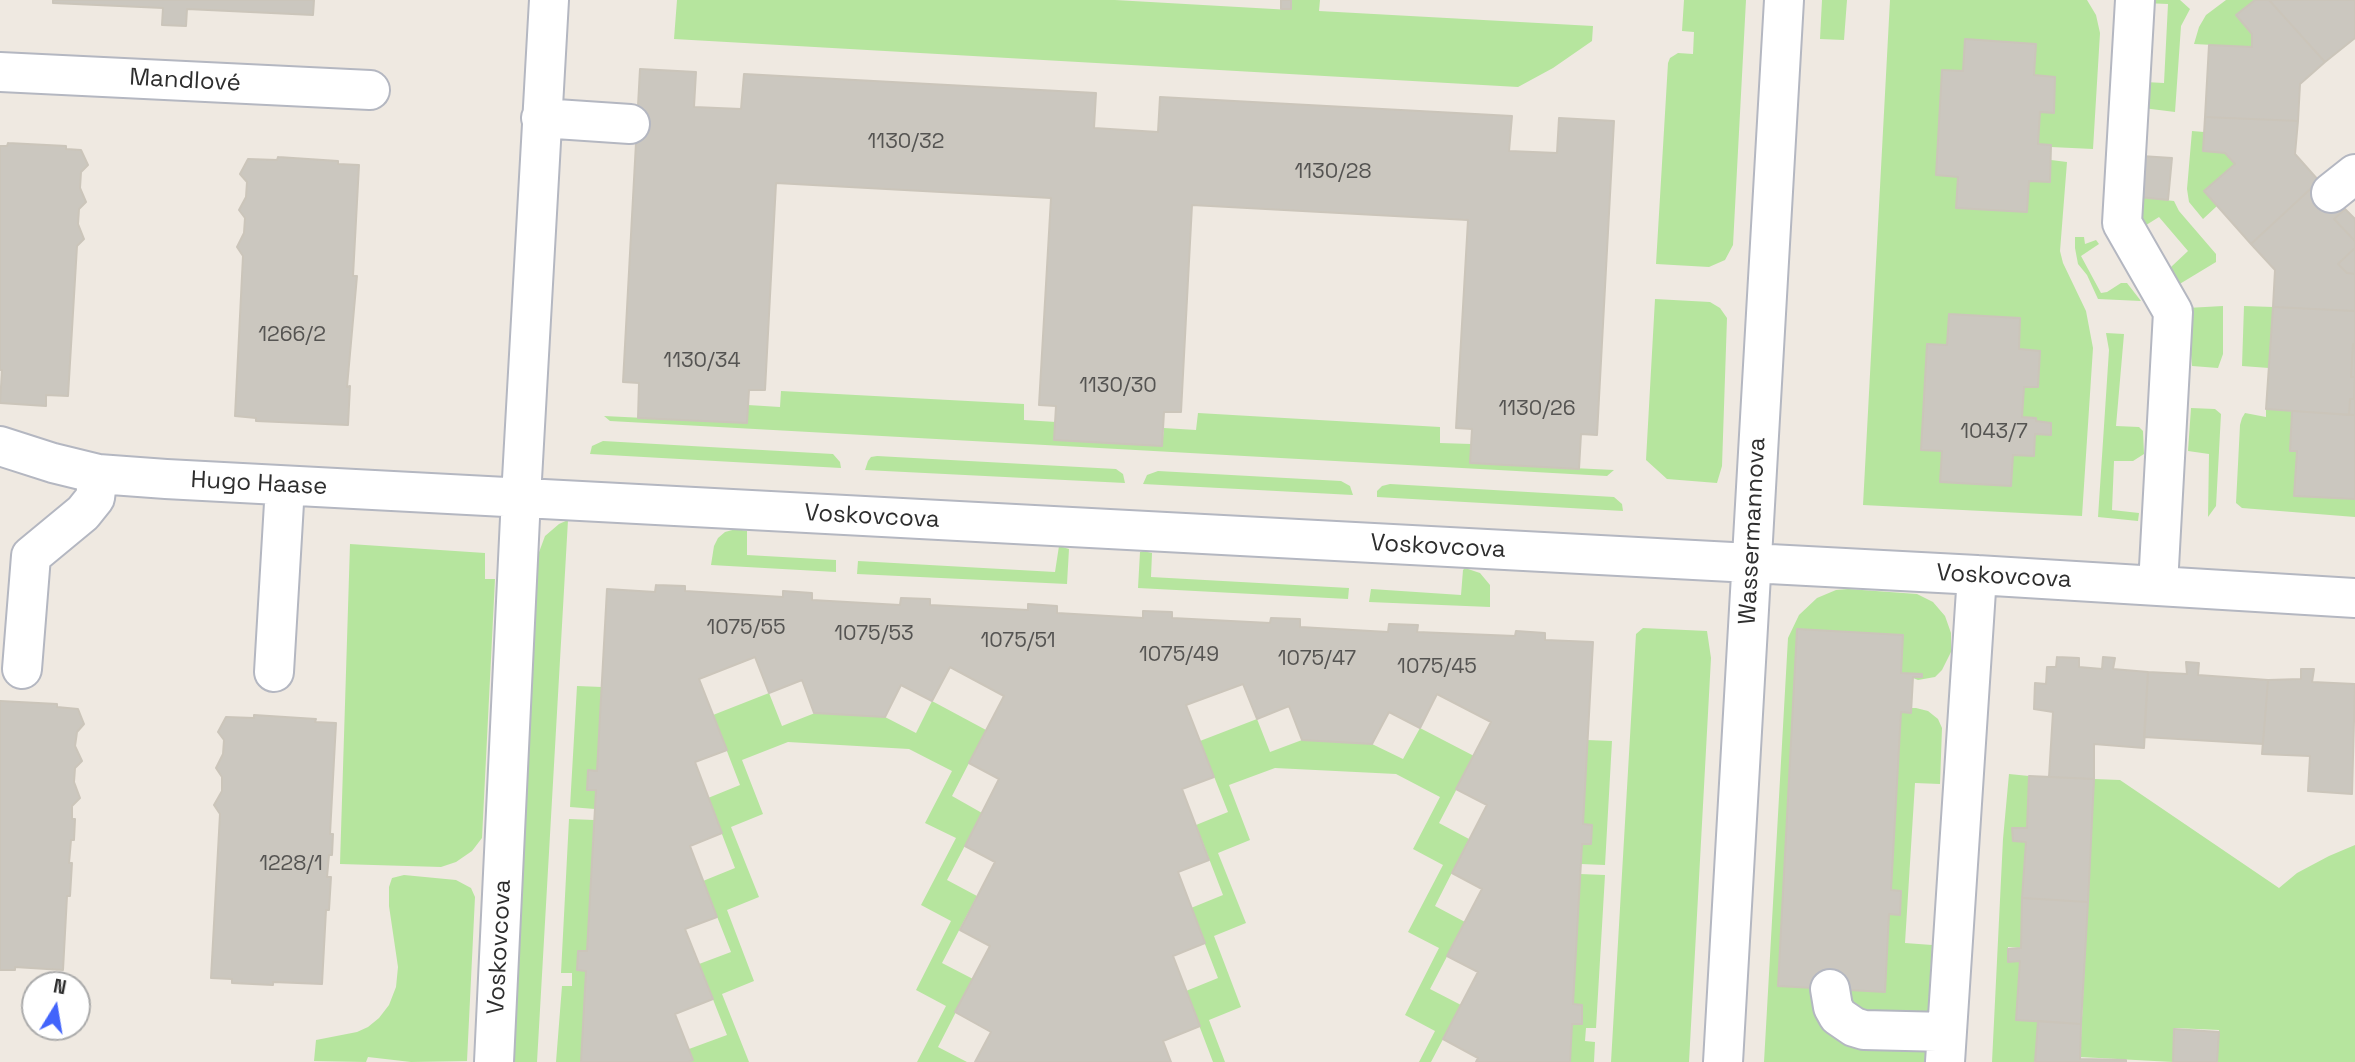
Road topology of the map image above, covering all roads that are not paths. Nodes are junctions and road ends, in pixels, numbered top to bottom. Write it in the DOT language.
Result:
graph roads {
  1 [pos="549,0"];
  2 [pos="1784,0"];
  3 [pos="2135,0"];
  4 [pos="0,72"];
  5 [pos="370,90"];
  6 [pos="541,118"];
  7 [pos="630,124"];
  8 [pos="0,446"];
  9 [pos="98,474"];
  10 [pos="285,486"];
  11 [pos="522,497"];
  12 [pos="1752,563"];
  13 [pos="1977,575"];
  14 [pos="2158,585"];
  15 [pos="2355,598"];
  16 [pos="22,669"];
  17 [pos="274,672"];
  18 [pos="1830,989"];
  19 [pos="1946,1047"];
  20 [pos="494,1062"];
  21 [pos="1723,1062"];
  1 -- 6 [label="street, Voskovcova"];
  2 -- 12 [label="street, Wassermannova"];
  3 -- 14 [label="street"];
  4 -- 5 [label="street, Mandlové"];
  6 -- 7 [label="street"];
  6 -- 11 [label="street, Voskovcova"];
  8 -- 9 [label="street, Hugo Haase"];
  9 -- 10 [label="street, Hugo Haase"];
  9 -- 16 [label="street"];
  10 -- 11 [label="street, Hugo Haase"];
  10 -- 17 [label="street"];
  11 -- 12 [label="street, Voskovcova"];
  11 -- 20 [label="street, Voskovcova"];
  12 -- 13 [label="street, Voskovcova"];
  12 -- 21 [label="street, Wassermannova"];
  13 -- 14 [label="street, Voskovcova"];
  13 -- 19 [label="street"];
  14 -- 15 [label="street, Voskovcova"];
  18 -- 19 [label="street"];
}
